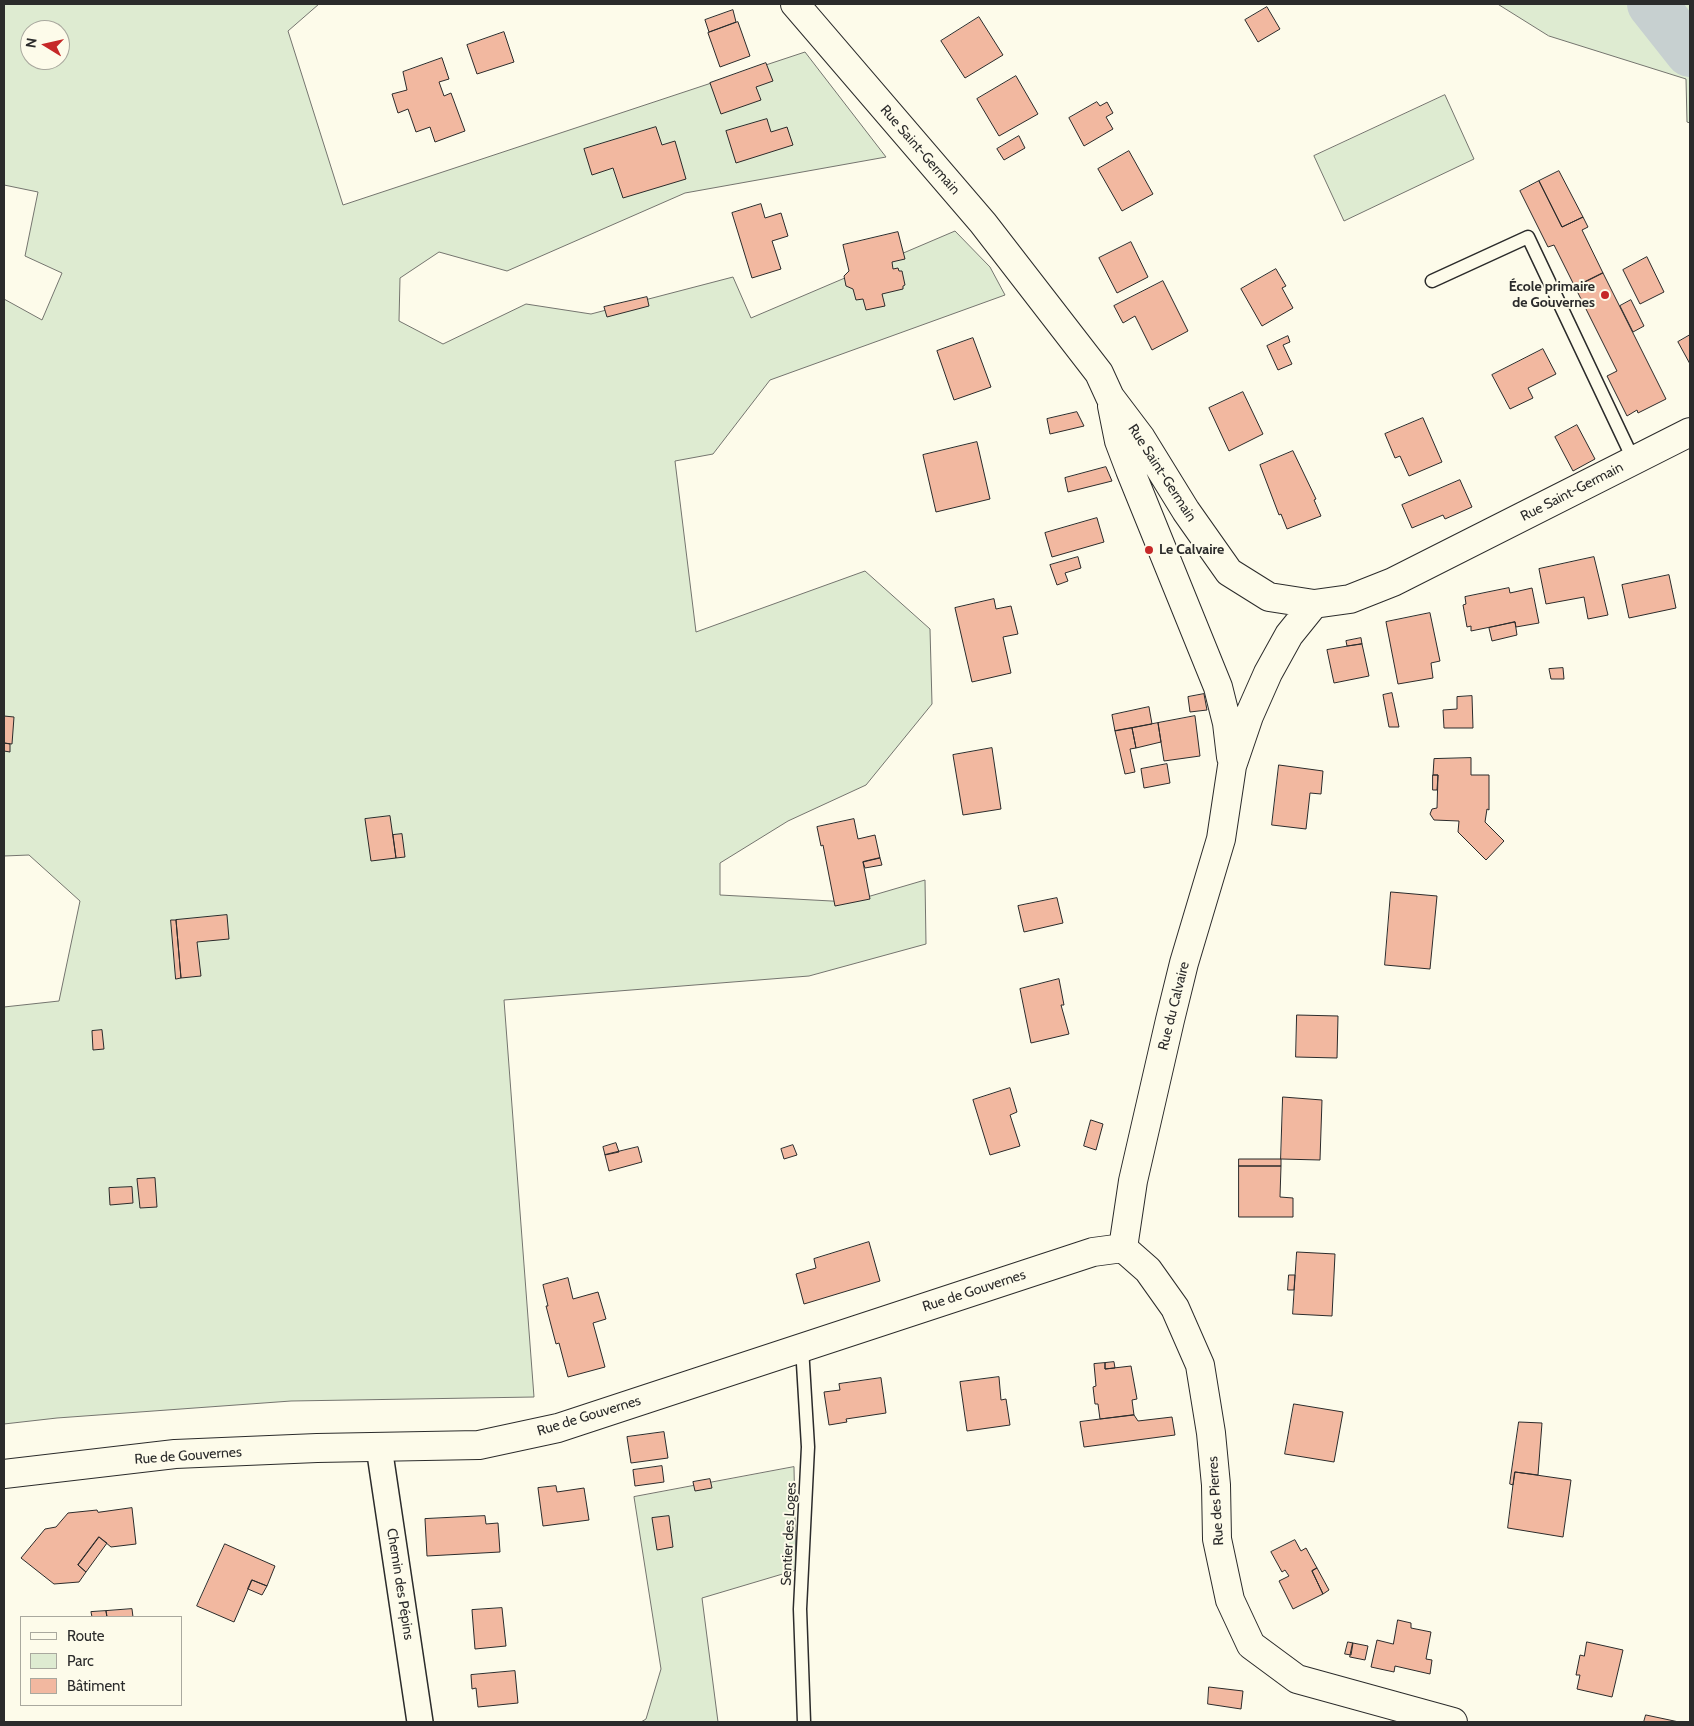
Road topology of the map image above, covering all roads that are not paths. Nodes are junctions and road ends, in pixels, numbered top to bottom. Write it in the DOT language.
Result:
graph roads {
  1 [pos="795,4"];
  2 [pos="1432,281"];
  3 [pos="1110,397"];
  4 [pos="1690,432"];
  5 [pos="1634,461"];
  6 [pos="1314,604"];
  7 [pos="1232,766"];
  8 [pos="1123,1248"];
  9 [pos="802,1347"];
  10 [pos="379,1446"];
  11 [pos="4,1474"];
  12 [pos="420,1722"];
  13 [pos="804,1722"];
  14 [pos="1453,1722"];
  1 -- 3 [label="street, Rue Saint-Germain"];
  2 -- 5 [label="lane"];
  3 -- 6 [label="street, Rue Saint-Germain"];
  3 -- 7 [label="street, Rue du Calvaire"];
  4 -- 5 [label="street, Rue Saint-Germain"];
  5 -- 6 [label="street, Rue Saint-Germain"];
  6 -- 7 [label="street, Rue du Calvaire"];
  7 -- 8 [label="street, Rue du Calvaire"];
  8 -- 9 [label="street, Rue de Gouvernes"];
  8 -- 14 [label="street, Rue des Pierres"];
  9 -- 10 [label="street, Rue de Gouvernes"];
  9 -- 13 [label="lane, Sentier des Loges"];
  10 -- 11 [label="street, Rue de Gouvernes"];
  10 -- 12 [label="street, Chemin des Pépins"];
}
